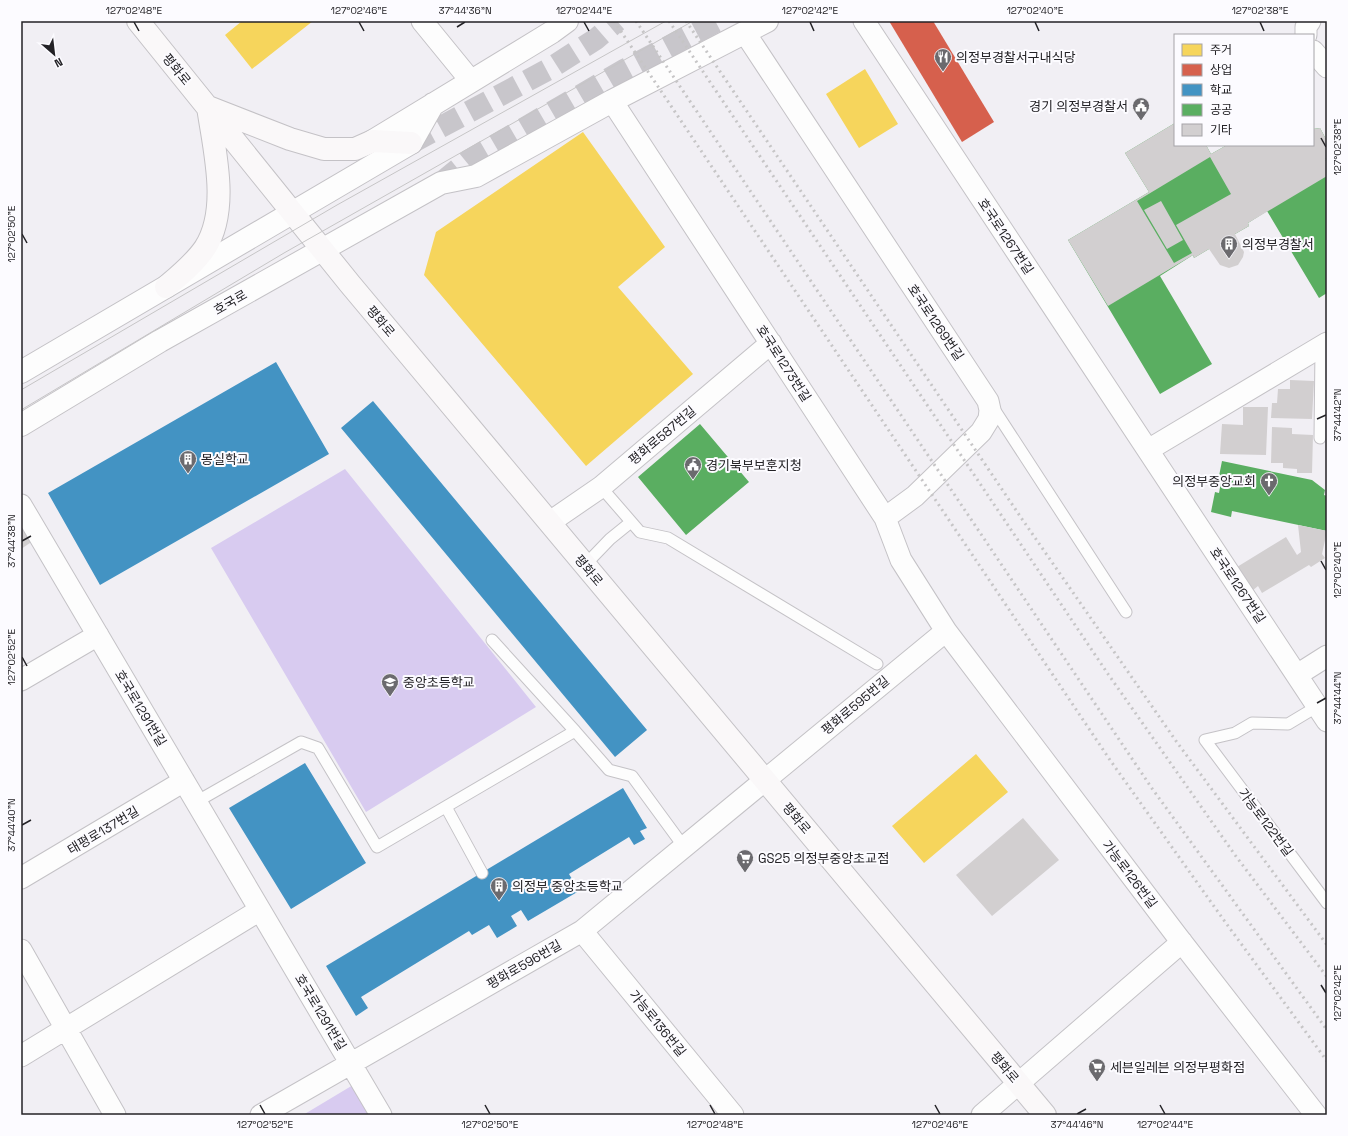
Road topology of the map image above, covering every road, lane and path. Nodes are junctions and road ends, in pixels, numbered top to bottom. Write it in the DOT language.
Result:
graph roads {
  1 [pos="138,21"];
  2 [pos="422,21"];
  3 [pos="567,21"];
  4 [pos="767,21"];
  5 [pos="864,21"];
  6 [pos="1310,21"];
  7 [pos="745,34"];
  8 [pos="1306,34"];
  9 [pos="1314,52"];
  10 [pos="1327,67"];
  11 [pos="471,81"];
  12 [pos="612,101"];
  13 [pos="433,104"];
  14 [pos="208,107"];
  15 [pos="373,141"];
  16 [pos="411,143"];
  17 [pos="292,212"];
  18 [pos="323,250"];
  19 [pos="166,286"];
  20 [pos="771,343"];
  21 [pos="1324,345"];
  22 [pos="21,372"];
  23 [pos="988,400"];
  24 [pos="21,425"];
  25 [pos="1320,438"];
  26 [pos="1148,450"];
  27 [pos="601,487"];
  28 [pos="21,505"];
  29 [pos="885,518"];
  30 [pos="550,522"];
  31 [pos="631,522"];
  32 [pos="585,564"];
  33 [pos="1126,612"];
  34 [pos="946,631"];
  35 [pos="98,635"];
  36 [pos="492,640"];
  37 [pos="1327,656"];
  38 [pos="877,664"];
  39 [pos="1297,675"];
  40 [pos="21,680"];
  41 [pos="1322,713"];
  42 [pos="574,731"];
  43 [pos="765,780"];
  44 [pos="184,781"];
  45 [pos="196,802"];
  46 [pos="446,807"];
  47 [pos="684,847"];
  48 [pos="482,872"];
  49 [pos="21,878"];
  50 [pos="1327,903"];
  51 [pos="260,910"];
  52 [pos="582,931"];
  53 [pos="1182,942"];
  54 [pos="21,950"];
  55 [pos="66,1029"];
  56 [pos="21,1056"];
  57 [pos="351,1063"];
  58 [pos="1018,1083"];
  59 [pos="115,1115"];
  60 [pos="261,1115"];
  61 [pos="381,1115"];
  62 [pos="733,1115"];
  63 [pos="982,1115"];
  64 [pos="1045,1115"];
  65 [pos="1316,1115"];
  1 -- 14 [label="main road, 평화로"];
  2 -- 11 [label="street"];
  3 -- 11 [label="street"];
  4 -- 7 [label="street, 호국로"];
  5 -- 26 [label="street, 호국로1267번길"];
  6 -- 8 [label="street"];
  7 -- 12 [label="street, 호국로"];
  7 -- 23 [label="street, 호국로1269번길"];
  9 -- 10 [label="street"];
  11 -- 13 [label="street"];
  12 -- 18 [label="street, 호국로"];
  12 -- 20 [label="street, 호국로1273번길"];
  13 -- 15 [label="street"];
  13 -- 16 [label="street"];
  14 -- 15 [label="main road"];
  14 -- 17 [label="main road, 평화로"];
  14 -- 19 [label="main road"];
  15 -- 16 [label="main road"];
  16 -- 17 [label="street"];
  17 -- 18 [label="main road, 평화로"];
  17 -- 19 [label="street"];
  18 -- 24 [label="street, 호국로"];
  18 -- 30 [label="main road, 평화로"];
  19 -- 22 [label="street"];
  20 -- 27 [label="street, 평화로587번길"];
  20 -- 29 [label="street, 호국로1273번길"];
  21 -- 25 [label="lane"];
  21 -- 26 [label="street"];
  23 -- 29 [label="street"];
  23 -- 33 [label="lane, 호국로1269번길"];
  26 -- 39 [label="street, 호국로1267번길"];
  27 -- 30 [label="street, 평화로587번길"];
  27 -- 31 [label="lane"];
  28 -- 35 [label="street, 호국로1291번길"];
  29 -- 34 [label="street, 호국로1273번길"];
  30 -- 32 [label="main road, 평화로"];
  31 -- 32 [label="lane"];
  31 -- 38 [label="lane"];
  32 -- 43 [label="main road, 평화로"];
  34 -- 43 [label="street, 평화로595번길"];
  34 -- 53 [label="street, 가능로126번길"];
  35 -- 40 [label="street"];
  35 -- 44 [label="street, 호국로1291번길"];
  36 -- 42 [label="lane"];
  37 -- 39 [label="street"];
  39 -- 41 [label="street, 호국로1267번길"];
  41 -- 50 [label="lane, 가능로122번길"];
  42 -- 46 [label="lane"];
  42 -- 47 [label="lane"];
  43 -- 47 [label="street, 평화로596번길"];
  43 -- 58 [label="main road, 평화로"];
  44 -- 45 [label="street, 호국로1291번길"];
  44 -- 49 [label="street, 태평로137번길"];
  45 -- 46 [label="lane"];
  45 -- 51 [label="street, 호국로1291번길"];
  46 -- 48 [label="lane"];
  47 -- 52 [label="street, 평화로596번길"];
  51 -- 55 [label="street"];
  51 -- 57 [label="street, 호국로1291번길"];
  52 -- 57 [label="street, 평화로596번길"];
  52 -- 62 [label="street, 가능로136번길"];
  53 -- 58 [label="street"];
  53 -- 65 [label="street, 가능로126번길"];
  54 -- 55 [label="street"];
  55 -- 56 [label="street"];
  55 -- 59 [label="street"];
  57 -- 60 [label="street, 평화로596번길"];
  57 -- 61 [label="street, 호국로1291번길"];
  58 -- 63 [label="street"];
  58 -- 64 [label="main road, 평화로"];
}
